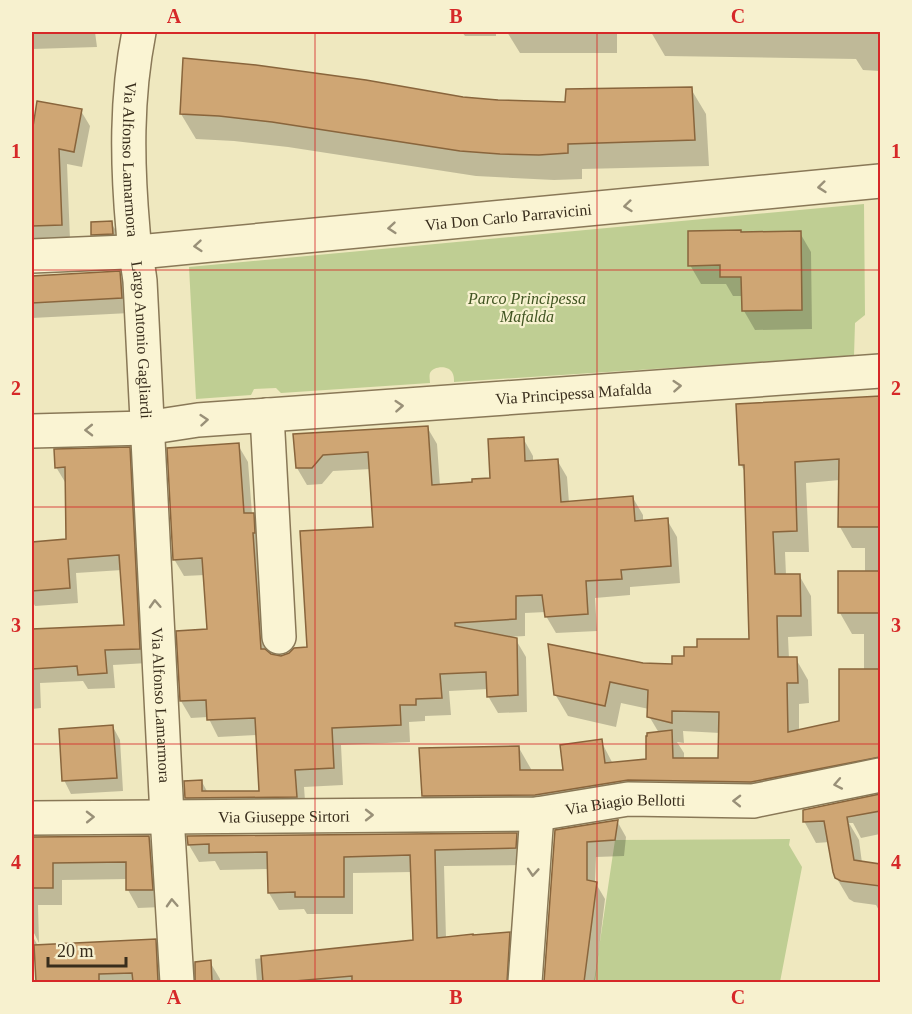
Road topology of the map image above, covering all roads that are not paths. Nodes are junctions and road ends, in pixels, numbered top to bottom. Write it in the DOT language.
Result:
graph roads {
  1 [pos="139,32"];
  2 [pos="880,181"];
  3 [pos="136,251"];
  4 [pos="32,256"];
  5 [pos="880,371"];
  6 [pos="267,415"];
  7 [pos="146,428"];
  8 [pos="32,430"];
  9 [pos="279,637"];
  10 [pos="880,775"];
  11 [pos="537,814"];
  12 [pos="167,816"];
  13 [pos="32,818"];
  14 [pos="177,982"];
  15 [pos="525,982"];
  1 -- 3 [label="street, Via Alfonso Lamarmora"];
  2 -- 3 [label="street, Via Don Carlo Parravicini, one-way"];
  3 -- 4 [label="street, Via Don Carlo Parravicini"];
  3 -- 7 [label="street, Largo Antonio Gagliardi"];
  6 -- 5 [label="street, Via Principessa Mafalda, one-way"];
  7 -- 6 [label="street, Via Principessa Mafalda, one-way"];
  6 -- 9 [label="street"];
  7 -- 8 [label="street, Via Principessa Mafalda, one-way"];
  12 -- 7 [label="street, Via Alfonso Lamarmora, one-way"];
  10 -- 11 [label="street, Via Biagio Bellotti, one-way"];
  12 -- 11 [label="street, Via Giuseppe Sirtori, one-way"];
  11 -- 15 [label="street, one-way"];
  13 -- 12 [label="street, Via Giuseppe Sirtori, one-way"];
  14 -- 12 [label="street, Via Alfonso Lamarmora, one-way"];
}
